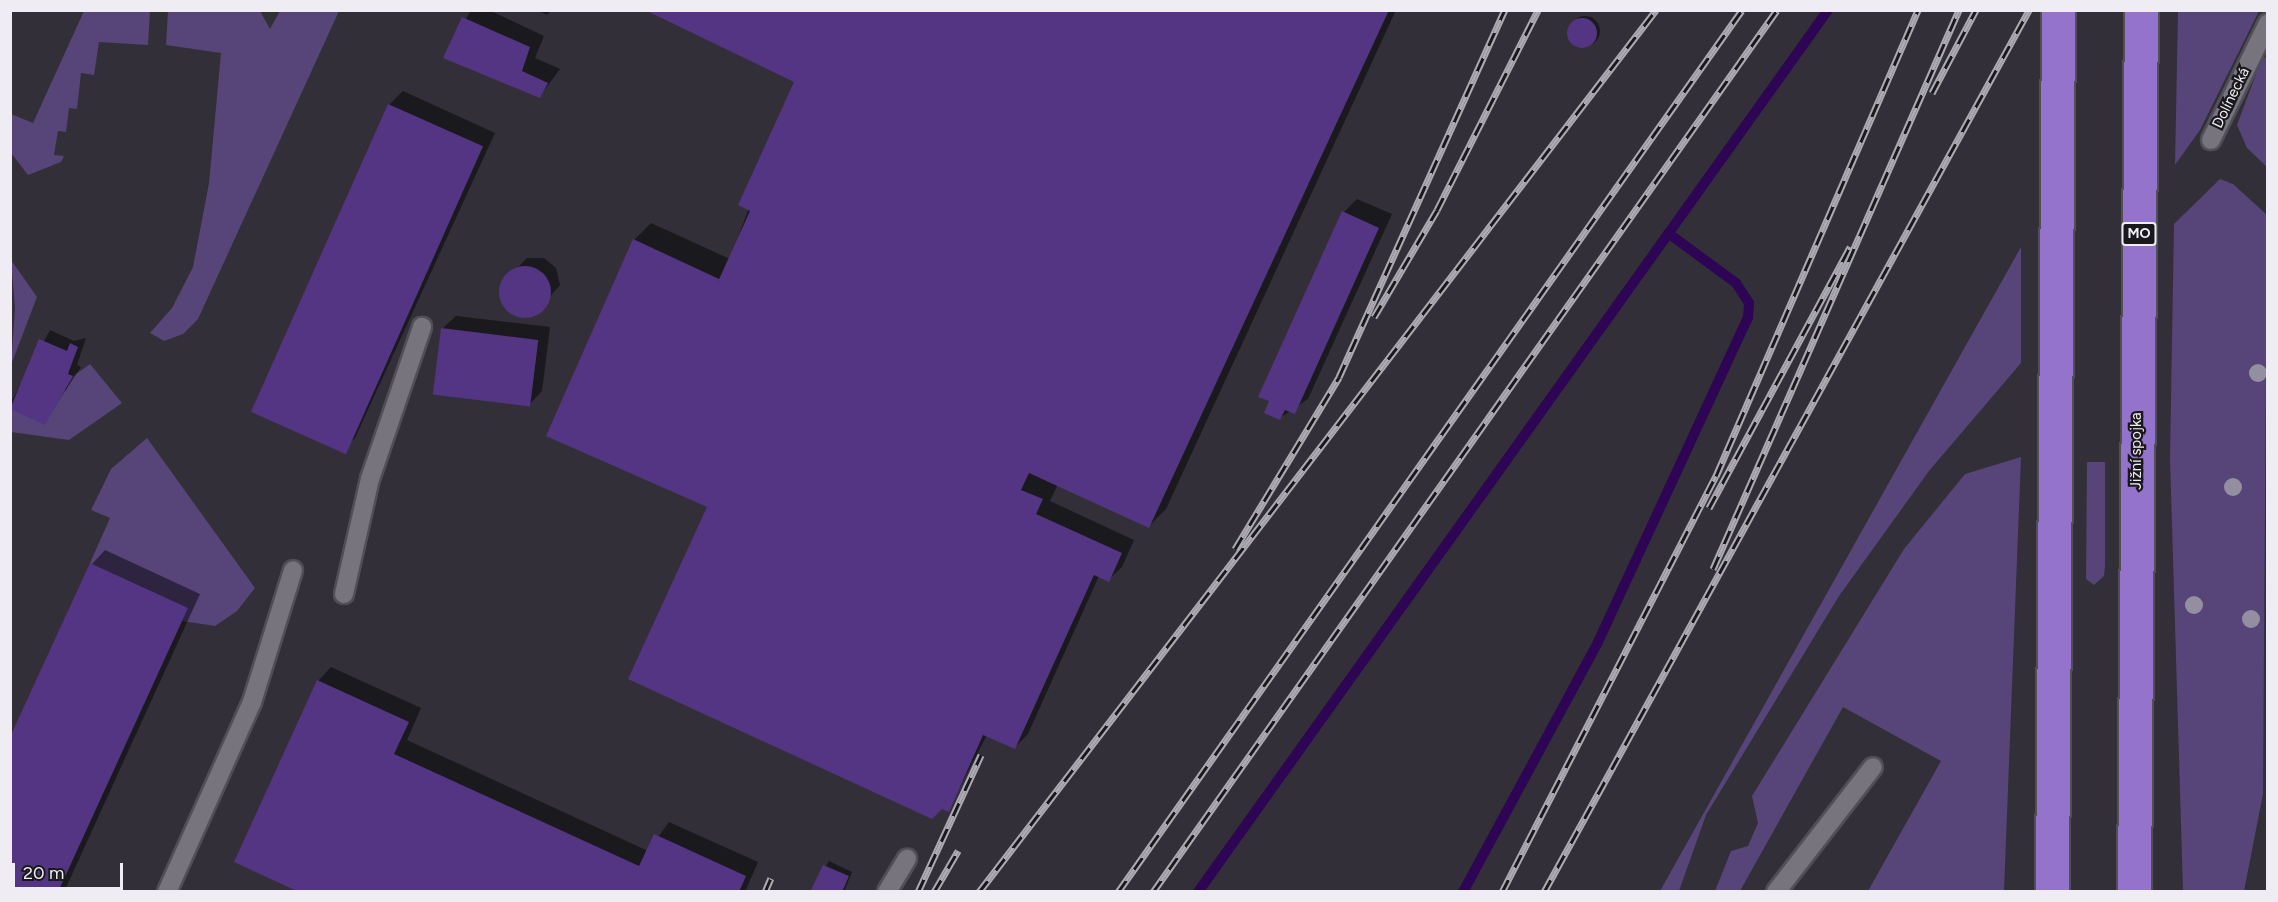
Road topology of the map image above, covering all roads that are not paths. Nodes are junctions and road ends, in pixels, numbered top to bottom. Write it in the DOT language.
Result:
graph roads {
  1 [pos="2058,10"];
  2 [pos="2141,10"];
  3 [pos="2268,23"];
  4 [pos="2211,140"];
  5 [pos="422,327"];
  6 [pos="293,570"];
  7 [pos="344,594"];
  8 [pos="1873,767"];
  9 [pos="908,859"];
  10 [pos="167,891"];
  11 [pos="887,891"];
  12 [pos="1776,891"];
  13 [pos="2052,891"];
  14 [pos="2134,891"];
  1 -- 13 [label="highway"];
  2 -- 14 [label="highway, Jižní spojka / MO"];
  3 -- 4 [label="lane, Dolínecká"];
  5 -- 7 [label="lane"];
  6 -- 10 [label="lane"];
  8 -- 12 [label="lane"];
  9 -- 11 [label="lane"];
}
